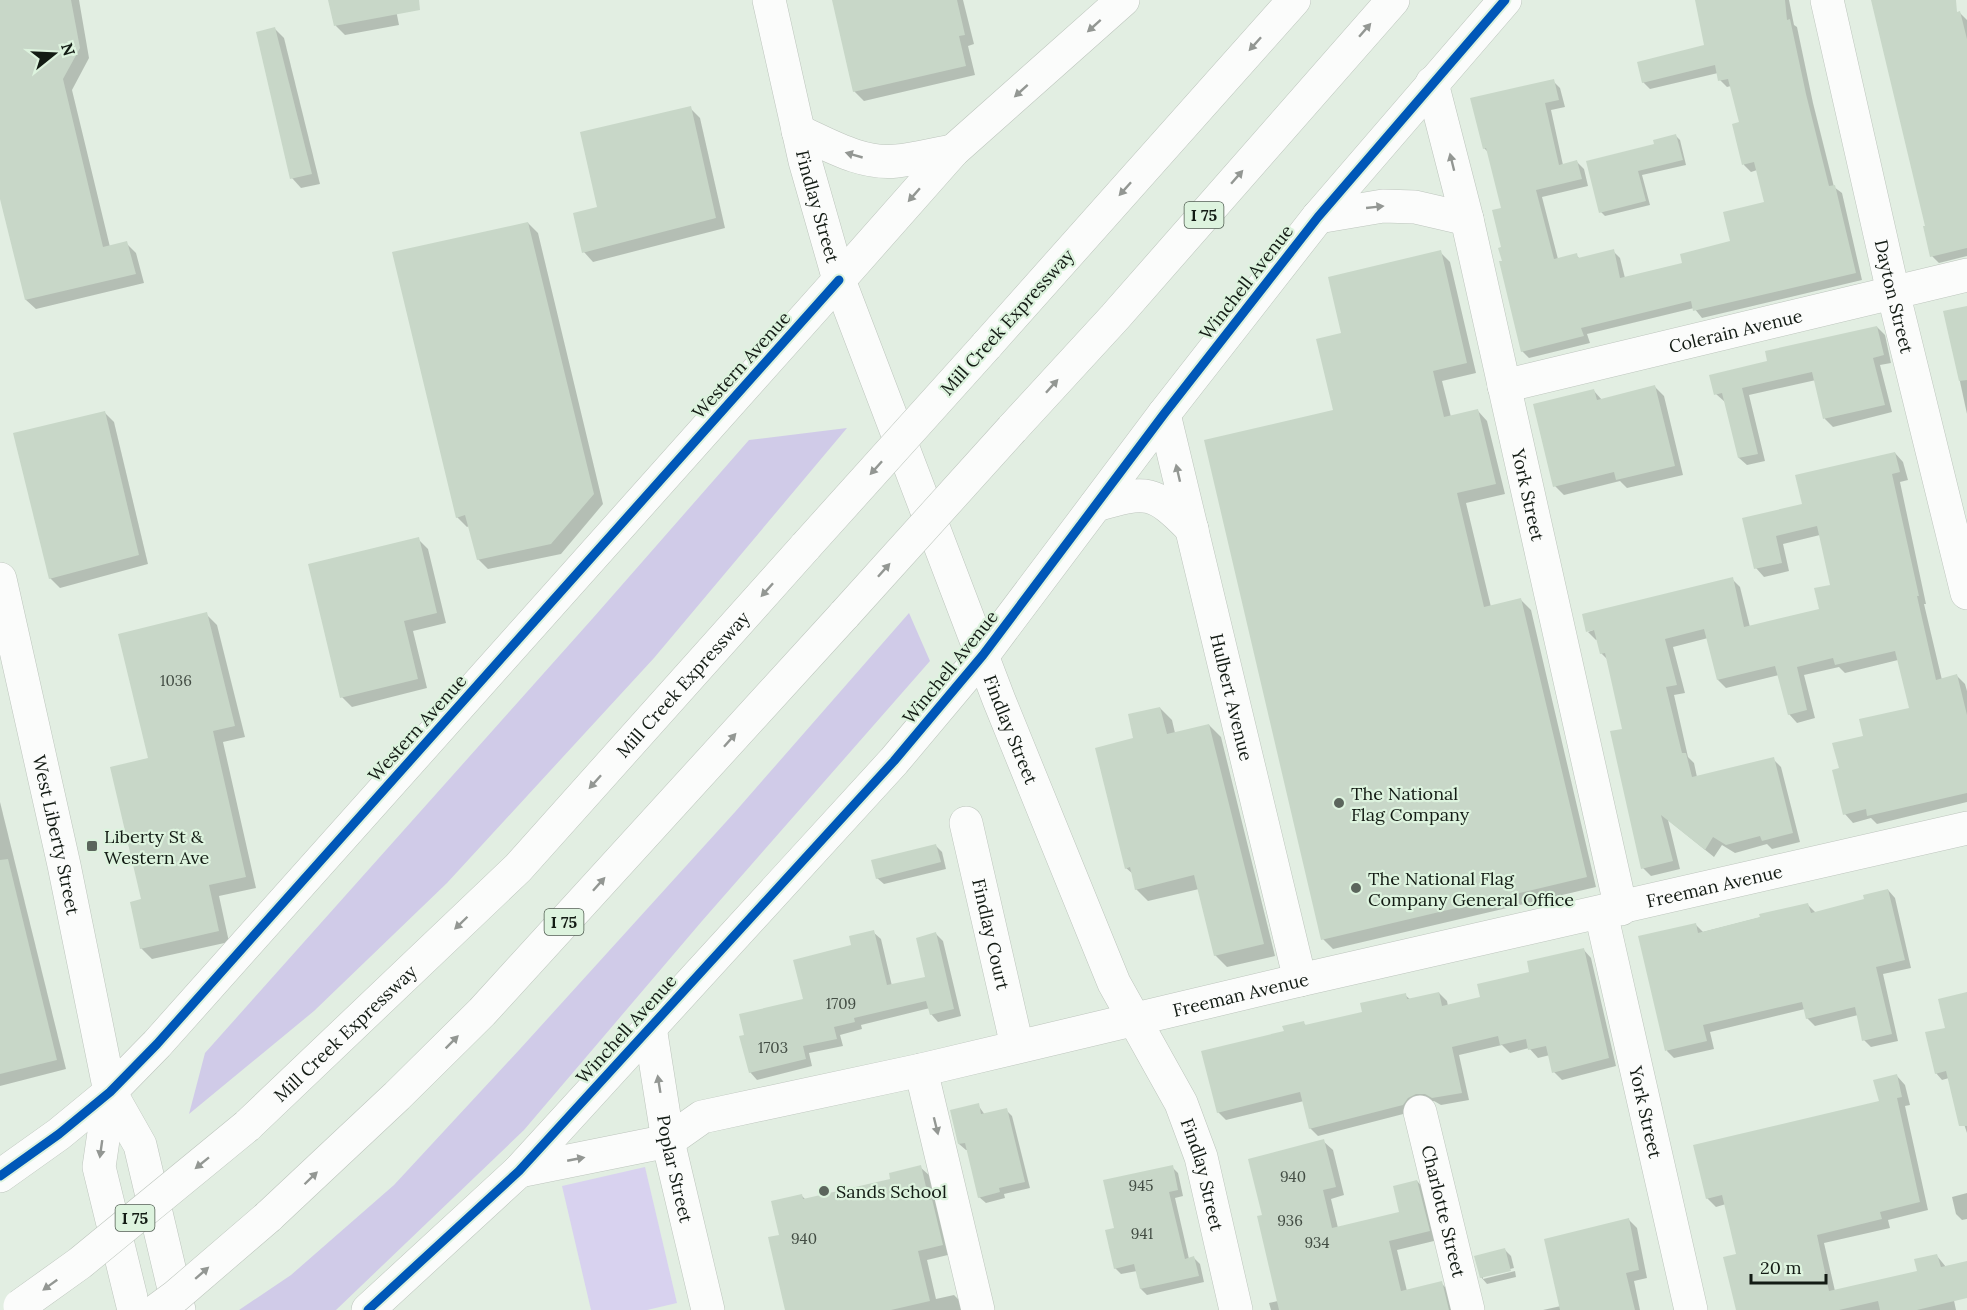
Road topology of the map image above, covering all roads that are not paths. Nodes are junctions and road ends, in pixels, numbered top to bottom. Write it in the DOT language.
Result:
graph roads {
  1 [pos="769,0"];
  2 [pos="1123,0"];
  3 [pos="1294,0"];
  4 [pos="1393,0"];
  5 [pos="1505,0"];
  6 [pos="1827,0"];
  7 [pos="1432,83"];
  8 [pos="798,131"];
  9 [pos="953,151"];
  10 [pos="1318,217"];
  11 [pos="1467,219"];
  12 [pos="1967,275"];
  13 [pos="839,280"];
  14 [pos="1893,292"];
  15 [pos="1504,386"];
  16 [pos="1164,414"];
  17 [pos="1096,505"];
  18 [pos="1192,530"];
  19 [pos="0,579"];
  20 [pos="1967,593"];
  21 [pos="983,655"];
  22 [pos="966,823"];
  23 [pos="1967,828"];
  24 [pos="1611,911"];
  25 [pos="1300,980"];
  26 [pos="1136,1019"];
  27 [pos="650,1027"];
  28 [pos="1017,1046"];
  29 [pos="921,1070"];
  30 [pos="110,1092"];
  31 [pos="1420,1112"];
  32 [pos="668,1141"];
  33 [pos="519,1171"];
  34 [pos="0,1176"];
  35 [pos="17,1308"];
  36 [pos="134,1310"];
  37 [pos="157,1310"];
  38 [pos="179,1310"];
  39 [pos="368,1310"];
  40 [pos="708,1310"];
  41 [pos="978,1310"];
  42 [pos="1236,1310"];
  43 [pos="1468,1310"];
  44 [pos="1691,1310"];
  1 -- 8 [label="main road, Findlay Street"];
  2 -- 9 [label="main road, Western Avenue, one-way"];
  3 -- 35 [label="main road, Mill Creek Expressway / I 75, one-way, bridge"];
  37 -- 4 [label="main road, I 75, one-way, bridge"];
  5 -- 7 [label="main road, Winchell Avenue"];
  6 -- 14 [label="main road, Dayton Street"];
  7 -- 10 [label="main road, Winchell Avenue"];
  11 -- 7 [label="main road, York Street, one-way"];
  9 -- 8 [label="main road, one-way"];
  8 -- 13 [label="main road, Findlay Street"];
  9 -- 13 [label="main road, Western Avenue, one-way"];
  10 -- 11 [label="main road, one-way"];
  10 -- 16 [label="main road, Winchell Avenue"];
  11 -- 15 [label="main road, York Street"];
  12 -- 14 [label="main road, Colerain Avenue"];
  13 -- 21 [label="main road, Findlay Street"];
  13 -- 30 [label="main road, Western Avenue"];
  14 -- 15 [label="main road, Colerain Avenue"];
  14 -- 20 [label="main road, Dayton Street"];
  15 -- 24 [label="main road, York Street"];
  16 -- 17 [label="main road, Winchell Avenue"];
  18 -- 16 [label="main road, Hulbert Avenue, one-way"];
  17 -- 18 [label="main road"];
  17 -- 21 [label="main road, Winchell Avenue"];
  18 -- 25 [label="main road, Hulbert Avenue"];
  19 -- 30 [label="main road, West Liberty Street"];
  21 -- 26 [label="main road, Findlay Street"];
  21 -- 27 [label="main road, Winchell Avenue"];
  22 -- 28 [label="main road, Findlay Court"];
  23 -- 24 [label="main road, Freeman Avenue"];
  24 -- 25 [label="main road, Freeman Avenue"];
  24 -- 44 [label="main road, York Street"];
  25 -- 26 [label="main road, Freeman Avenue"];
  26 -- 28 [label="main road, Freeman Avenue"];
  26 -- 42 [label="main road, Findlay Street"];
  32 -- 27 [label="main road, Poplar Street, one-way"];
  27 -- 33 [label="main road, Winchell Avenue"];
  28 -- 29 [label="main road, Freeman Avenue"];
  29 -- 32 [label="main road, Freeman Avenue"];
  29 -- 41 [label="main road, one-way"];
  30 -- 34 [label="main road, Western Avenue"];
  30 -- 36 [label="main road, West Liberty Street, one-way"];
  30 -- 38 [label="main road, West Liberty Street"];
  31 -- 43 [label="main road, Charlotte Street"];
  33 -- 32 [label="main road, Freeman Avenue, one-way"];
  32 -- 40 [label="main road, Poplar Street"];
  33 -- 39 [label="main road, Winchell Avenue"];
}
